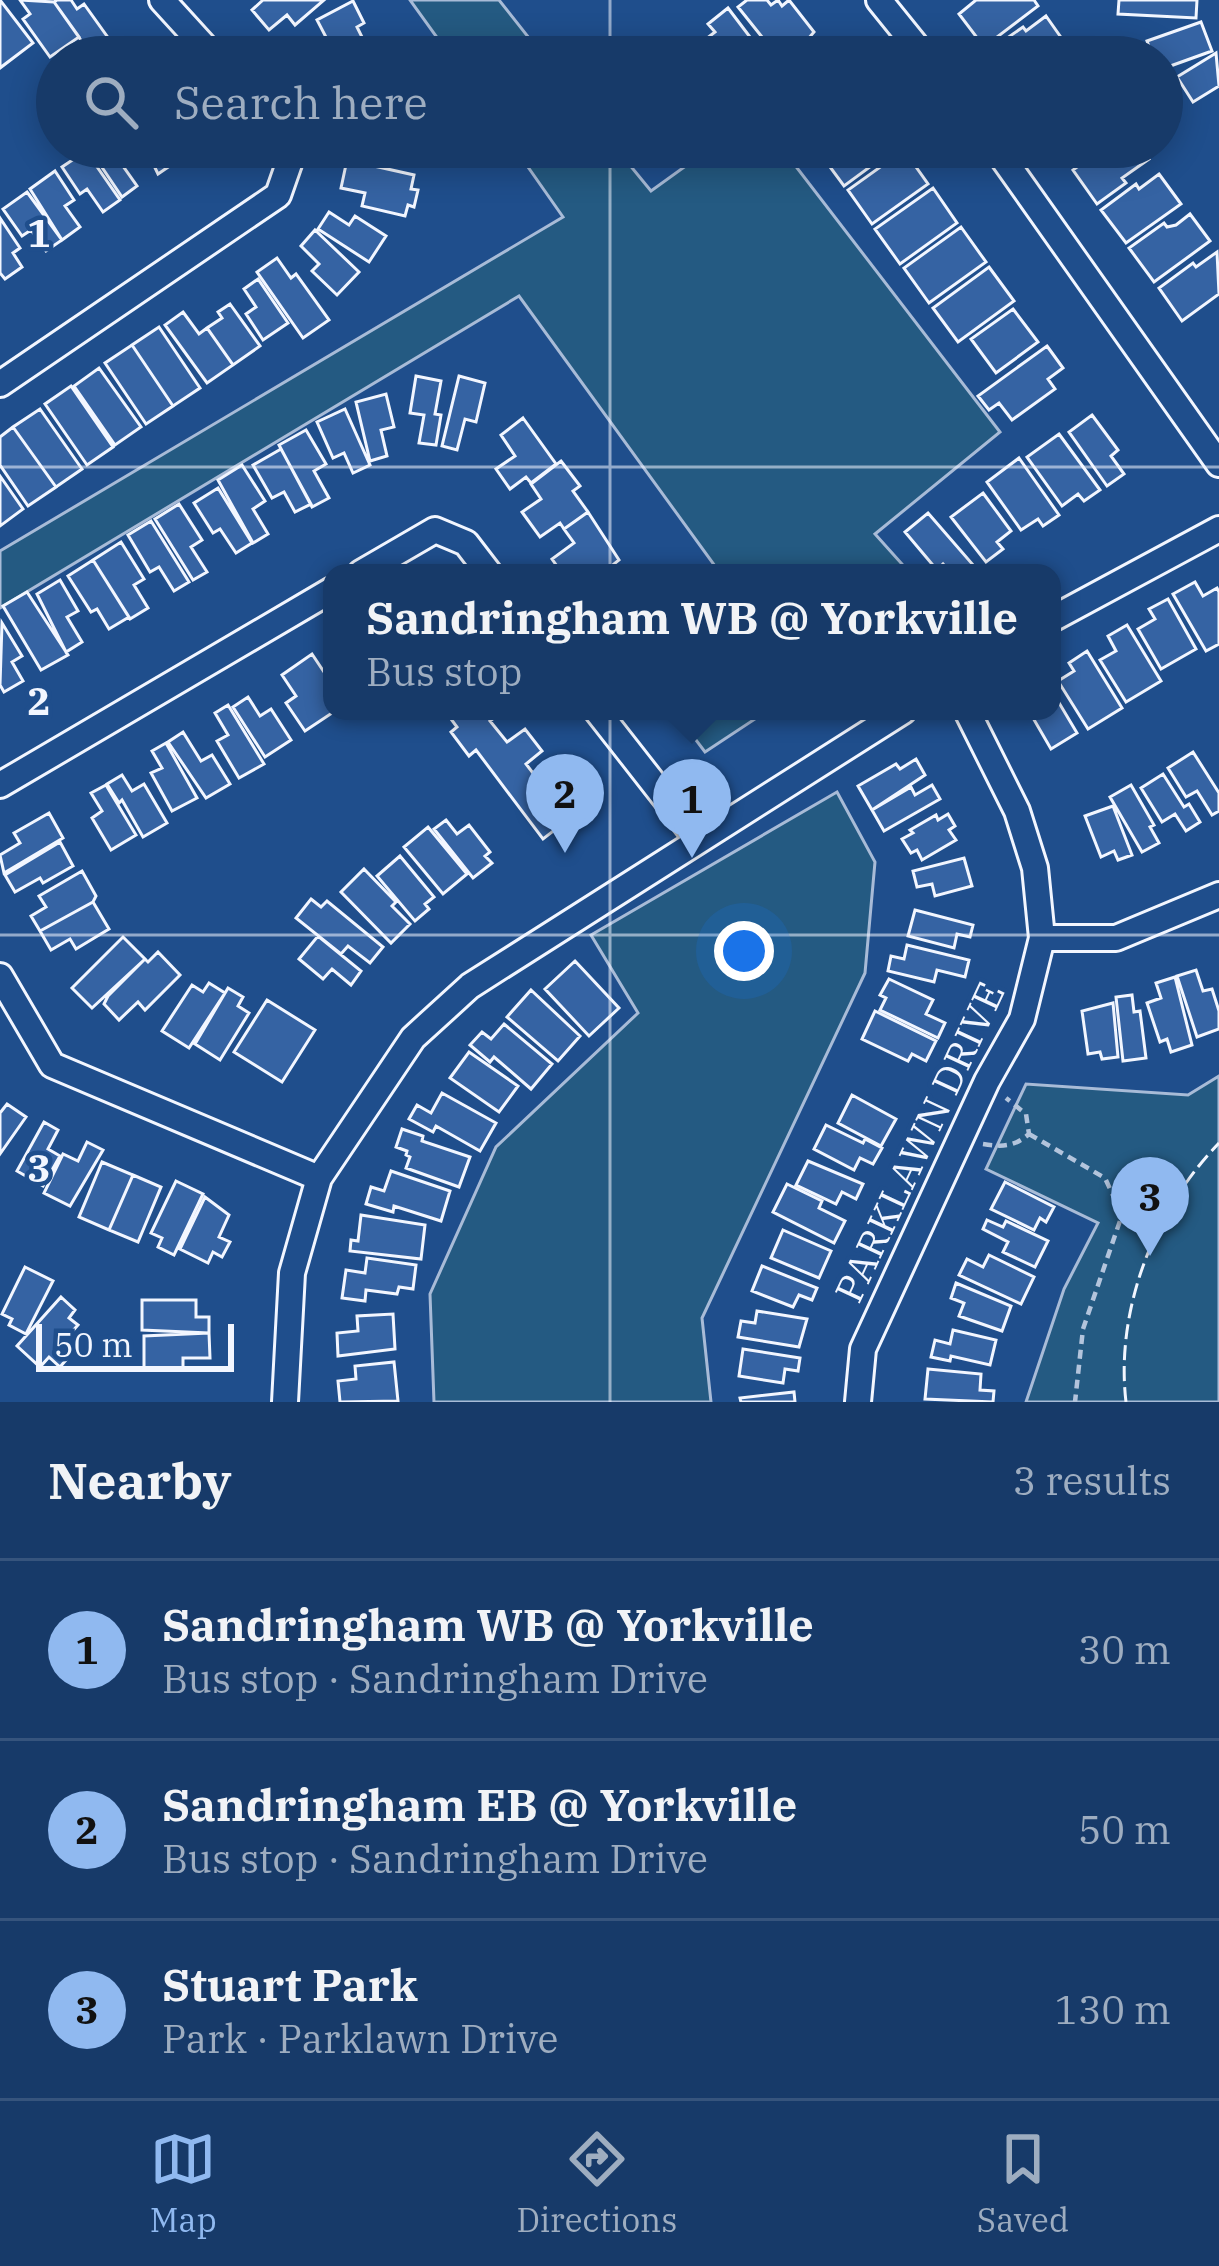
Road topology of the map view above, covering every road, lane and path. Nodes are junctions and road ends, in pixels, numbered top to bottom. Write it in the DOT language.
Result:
graph roads {
  1 [pos="162,0"];
  2 [pos="879,0"];
  3 [pos="195,36"];
  4 [pos="908,36"];
  5 [pos="287,168"];
  6 [pos="1010,168"];
  7 [pos="0,384"];
  8 [pos="1219,464"];
  9 [pos="1219,530"];
  10 [pos="377,564"];
  11 [pos="483,564"];
  12 [pos="323,595"];
  13 [pos="1061,614"];
  14 [pos="604,720"];
  15 [pos="889,720"];
  16 [pos="972,720"];
  17 [pos="0,785"];
  18 [pos="698,840"];
  19 [pos="1219,895"];
  20 [pos="1042,938"];
  21 [pos="0,976"];
  22 [pos="987,1081"];
  23 [pos="1029,1134"];
  24 [pos="959,1140"];
  25 [pos="319,1178"];
  26 [pos="286,1402"];
  27 [pos="857,1402"];
  28 [pos="1075,1402"];
  1 -- 3 [label="street"];
  2 -- 4 [label="street"];
  5 -- 7 [label="street"];
  6 -- 8 [label="street"];
  9 -- 13 [label="street"];
  10 -- 11 [label="street"];
  12 -- 17 [label="street"];
  14 -- 18 [label="street"];
  15 -- 18 [label="street"];
  16 -- 20 [label="street, PARKLAWN DRIVE"];
  18 -- 25 [label="street"];
  19 -- 20 [label="street"];
  20 -- 22 [label="street, PARKLAWN DRIVE"];
  21 -- 25 [label="street"];
  22 -- 23 [label="path"];
  22 -- 24 [label="street, PARKLAWN DRIVE"];
  23 -- 24 [label="path"];
  23 -- 28 [label="path"];
  24 -- 27 [label="street, PARKLAWN DRIVE"];
  25 -- 26 [label="street"];
}
